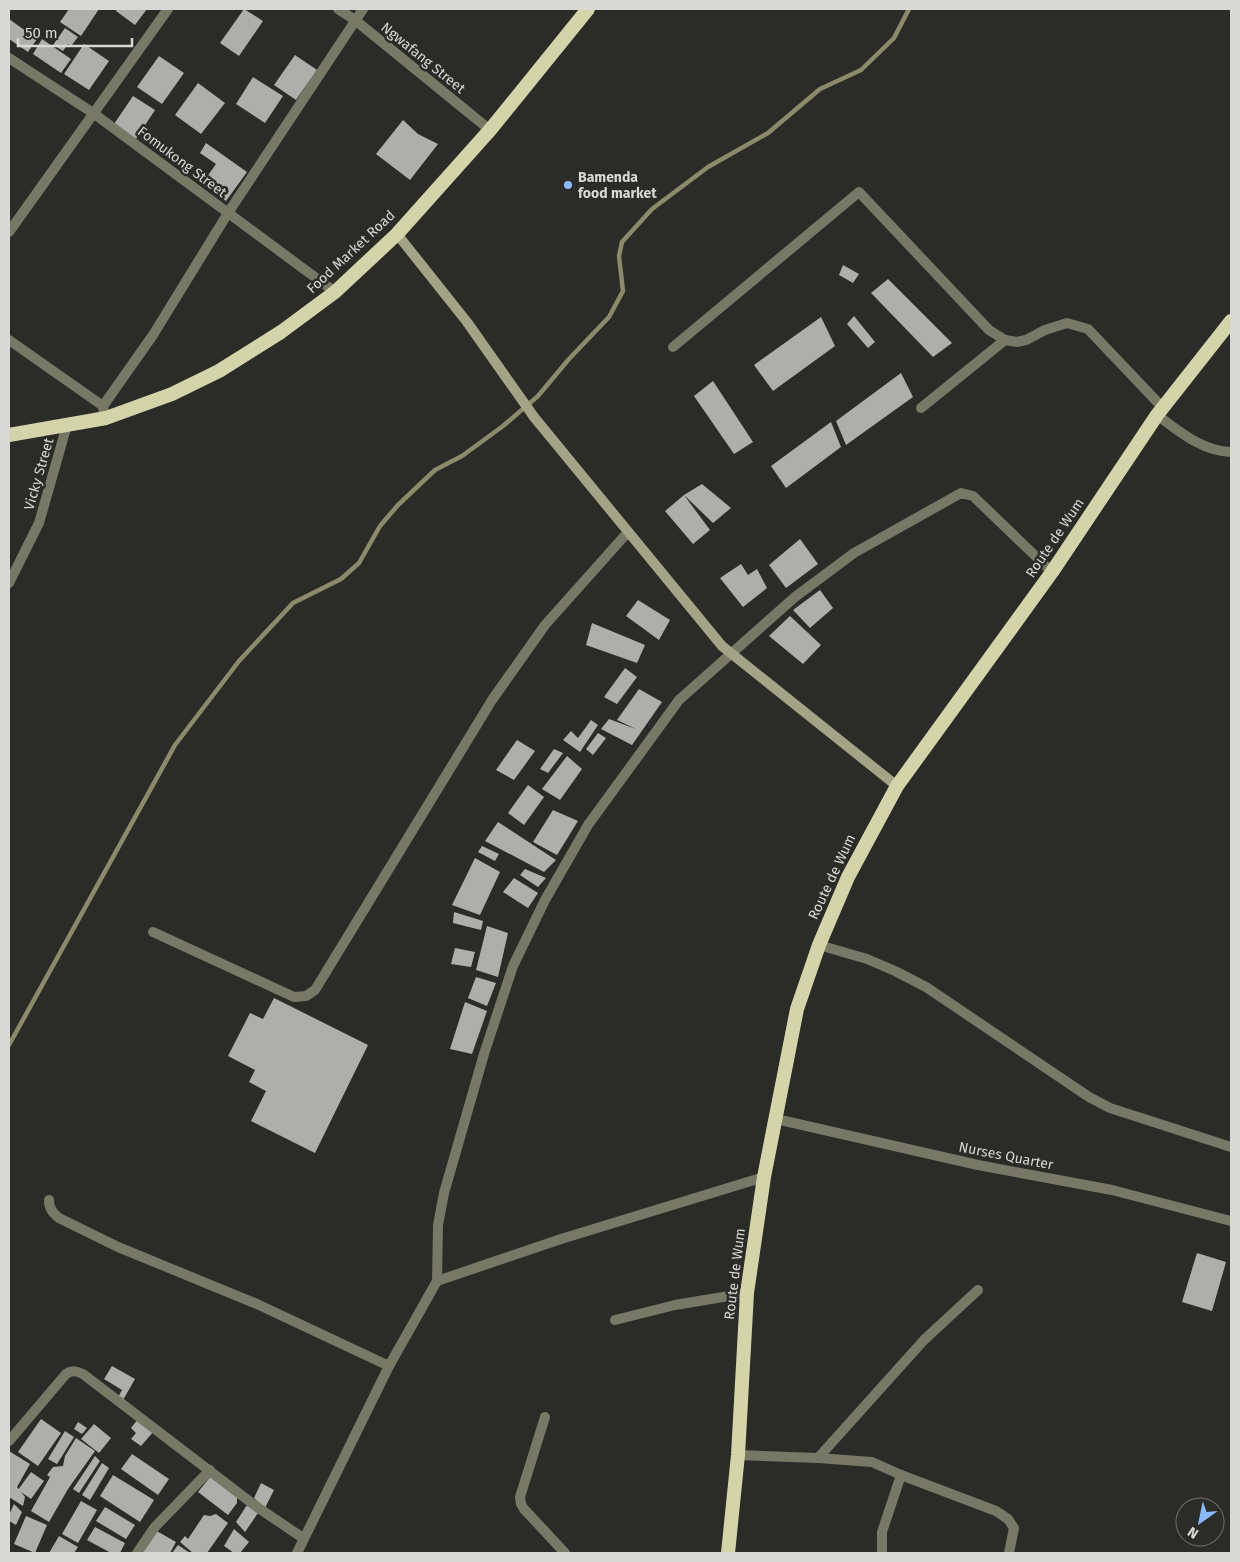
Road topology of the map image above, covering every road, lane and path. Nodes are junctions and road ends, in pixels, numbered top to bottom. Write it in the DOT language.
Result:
graph roads {
  1 [pos="168,9"];
  2 [pos="338,9"];
  3 [pos="363,9"];
  4 [pos="588,9"];
  5 [pos="355,20"];
  6 [pos="9,58"];
  7 [pos="93,113"];
  8 [pos="490,130"];
  9 [pos="228,213"];
  10 [pos="9,232"];
  11 [pos="397,234"];
  12 [pos="335,292"];
  13 [pos="1231,321"];
  14 [pos="9,340"];
  15 [pos="1005,340"];
  16 [pos="673,347"];
  17 [pos="921,408"];
  18 [pos="104,412"];
  19 [pos="1160,412"];
  20 [pos="67,425"];
  21 [pos="9,435"];
  22 [pos="1231,452"];
  23 [pos="628,532"];
  24 [pos="1052,572"];
  25 [pos="9,583"];
  26 [pos="732,654"];
  27 [pos="897,786"];
  28 [pos="154,932"];
  29 [pos="819,945"];
  30 [pos="776,1119"];
  31 [pos="1231,1147"];
  32 [pos="764,1177"];
  33 [pos="49,1200"];
  34 [pos="1231,1221"];
  35 [pos="437,1281"];
  36 [pos="978,1290"];
  37 [pos="747,1293"];
  38 [pos="615,1320"];
  39 [pos="389,1366"];
  40 [pos="545,1417"];
  41 [pos="9,1441"];
  42 [pos="738,1456"];
  43 [pos="818,1458"];
  44 [pos="210,1470"];
  45 [pos="901,1476"];
  46 [pos="303,1538"];
  47 [pos="137,1553"];
  48 [pos="297,1553"];
  49 [pos="565,1553"];
  50 [pos="728,1553"];
  51 [pos="882,1553"];
  52 [pos="1009,1553"];
  1 -- 7 [label="street"];
  2 -- 5 [label="street, Ngwafang Street"];
  3 -- 5 [label="street"];
  4 -- 8 [label="highway, Food Market Road"];
  5 -- 8 [label="street, Ngwafang Street"];
  5 -- 9 [label="street"];
  6 -- 7 [label="street, Fomukong Street"];
  7 -- 9 [label="street, Fomukong Street"];
  7 -- 10 [label="street"];
  8 -- 11 [label="highway, Food Market Road"];
  9 -- 12 [label="street, Fomukong Street"];
  9 -- 18 [label="street"];
  11 -- 12 [label="highway, Food Market Road"];
  11 -- 23 [label="main road"];
  12 -- 18 [label="highway, Food Market Road"];
  13 -- 19 [label="highway, Route de Wum"];
  14 -- 18 [label="street"];
  15 -- 16 [label="street"];
  15 -- 17 [label="street"];
  15 -- 19 [label="street"];
  18 -- 20 [label="highway, Food Market Road"];
  19 -- 22 [label="street"];
  19 -- 24 [label="highway, Route de Wum"];
  20 -- 21 [label="highway, Food Market Road"];
  20 -- 25 [label="street, Vicky Street"];
  23 -- 26 [label="main road"];
  23 -- 28 [label="street"];
  24 -- 26 [label="street"];
  24 -- 27 [label="highway, Route de Wum"];
  26 -- 27 [label="main road"];
  26 -- 35 [label="street"];
  27 -- 29 [label="highway, Route de Wum"];
  29 -- 30 [label="highway, Route de Wum"];
  29 -- 31 [label="street"];
  30 -- 32 [label="highway, Route de Wum"];
  30 -- 34 [label="street, Nurses Quarter"];
  32 -- 35 [label="street"];
  32 -- 37 [label="highway, Route de Wum"];
  33 -- 39 [label="street"];
  35 -- 39 [label="street"];
  36 -- 43 [label="street"];
  37 -- 38 [label="street"];
  37 -- 42 [label="highway, Route de Wum"];
  39 -- 46 [label="street"];
  40 -- 49 [label="street"];
  41 -- 44 [label="street"];
  42 -- 43 [label="street"];
  42 -- 50 [label="highway, Route de Wum"];
  43 -- 45 [label="street"];
  44 -- 46 [label="street"];
  44 -- 47 [label="street"];
  45 -- 51 [label="street"];
  45 -- 52 [label="street"];
  46 -- 48 [label="street"];
}
